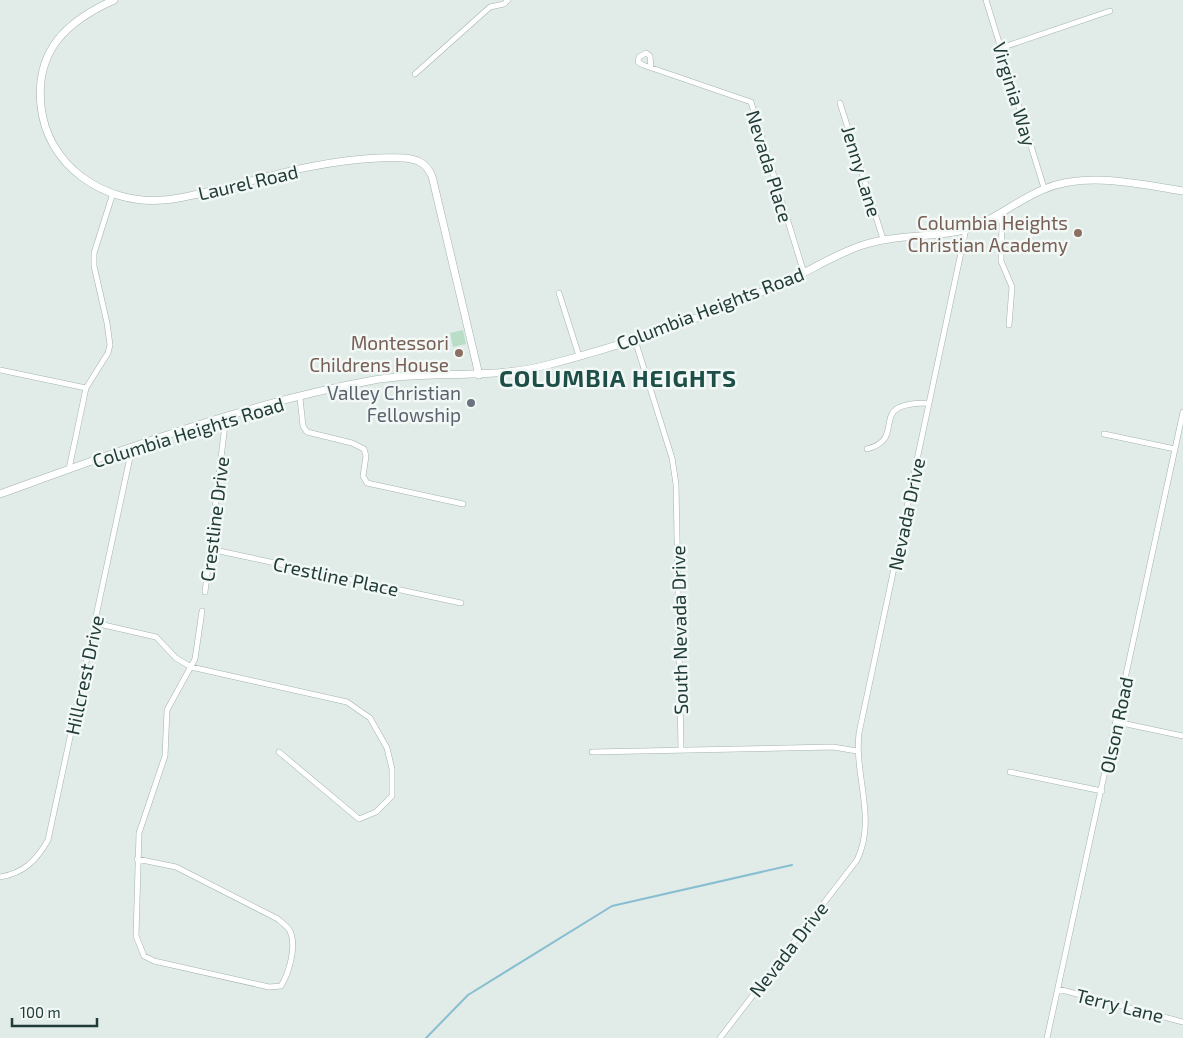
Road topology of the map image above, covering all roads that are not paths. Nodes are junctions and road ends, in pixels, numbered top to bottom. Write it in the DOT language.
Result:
graph roads {
  1 [pos="508,0"];
  2 [pos="986,0"];
  3 [pos="112,1"];
  4 [pos="1110,11"];
  5 [pos="1001,48"];
  6 [pos="651,68"];
  7 [pos="415,74"];
  8 [pos="840,103"];
  9 [pos="1044,188"];
  10 [pos="1183,190"];
  11 [pos="114,193"];
  12 [pos="998,214"];
  13 [pos="966,229"];
  14 [pos="883,239"];
  15 [pos="804,273"];
  16 [pos="559,293"];
  17 [pos="1009,325"];
  18 [pos="635,340"];
  19 [pos="579,356"];
  20 [pos="0,370"];
  21 [pos="479,375"];
  22 [pos="86,388"];
  23 [pos="300,398"];
  24 [pos="929,403"];
  25 [pos="1183,412"];
  26 [pos="226,416"];
  27 [pos="1104,434"];
  28 [pos="132,448"];
  29 [pos="868,449"];
  30 [pos="1175,449"];
  31 [pos="69,469"];
  32 [pos="0,494"];
  33 [pos="463,504"];
  34 [pos="210,549"];
  35 [pos="205,592"];
  36 [pos="461,603"];
  37 [pos="202,611"];
  38 [pos="95,623"];
  39 [pos="191,668"];
  40 [pos="1117,722"];
  41 [pos="1183,736"];
  42 [pos="681,749"];
  43 [pos="857,751"];
  44 [pos="279,752"];
  45 [pos="592,752"];
  46 [pos="1010,772"];
  47 [pos="1102,791"];
  48 [pos="137,858"];
  49 [pos="0,877"];
  50 [pos="1058,989"];
  51 [pos="1183,1022"];
  52 [pos="720,1038"];
  53 [pos="1047,1038"];
  1 -- 7 [label="street"];
  2 -- 5 [label="street, Virginia Way"];
  3 -- 11 [label="street, Laurel Road"];
  4 -- 5 [label="street"];
  5 -- 9 [label="street, Virginia Way"];
  6 -- 15 [label="street, Nevada Place"];
  8 -- 14 [label="street, Jenny Lane"];
  9 -- 10 [label="street, Columbia Heights Road"];
  9 -- 12 [label="street, Columbia Heights Road"];
  11 -- 21 [label="street, Laurel Road"];
  11 -- 22 [label="street"];
  12 -- 13 [label="street, Columbia Heights Road"];
  12 -- 17 [label="street"];
  13 -- 14 [label="street, Columbia Heights Road"];
  13 -- 24 [label="street, Nevada Drive"];
  14 -- 15 [label="street, Columbia Heights Road"];
  15 -- 18 [label="street, Columbia Heights Road"];
  16 -- 19 [label="street"];
  18 -- 19 [label="street, Columbia Heights Road"];
  18 -- 42 [label="street, South Nevada Drive"];
  19 -- 21 [label="street, Columbia Heights Road"];
  20 -- 22 [label="street"];
  21 -- 23 [label="street, Columbia Heights Road"];
  22 -- 31 [label="street"];
  23 -- 26 [label="street, Columbia Heights Road"];
  23 -- 33 [label="street"];
  24 -- 29 [label="street"];
  24 -- 43 [label="street, Nevada Drive"];
  25 -- 30 [label="street, Olson Road"];
  26 -- 28 [label="street, Columbia Heights Road"];
  26 -- 34 [label="street, Crestline Drive"];
  27 -- 30 [label="street"];
  28 -- 31 [label="street, Columbia Heights Road"];
  28 -- 38 [label="street, Hillcrest Drive"];
  30 -- 40 [label="street, Olson Road"];
  31 -- 32 [label="street, Columbia Heights Road"];
  34 -- 35 [label="street, Crestline Drive"];
  34 -- 36 [label="street, Crestline Place"];
  37 -- 39 [label="street"];
  38 -- 39 [label="street"];
  38 -- 49 [label="street, Hillcrest Drive"];
  39 -- 44 [label="street"];
  39 -- 48 [label="street"];
  40 -- 41 [label="street"];
  40 -- 47 [label="street, Olson Road"];
  42 -- 43 [label="street"];
  42 -- 45 [label="street"];
  43 -- 52 [label="street, Nevada Drive"];
  46 -- 47 [label="street"];
  47 -- 50 [label="street, Olson Road"];
  48 -- 48 [label="street"];
  50 -- 51 [label="street, Terry Lane"];
  50 -- 53 [label="street, Olson Road"];
}
